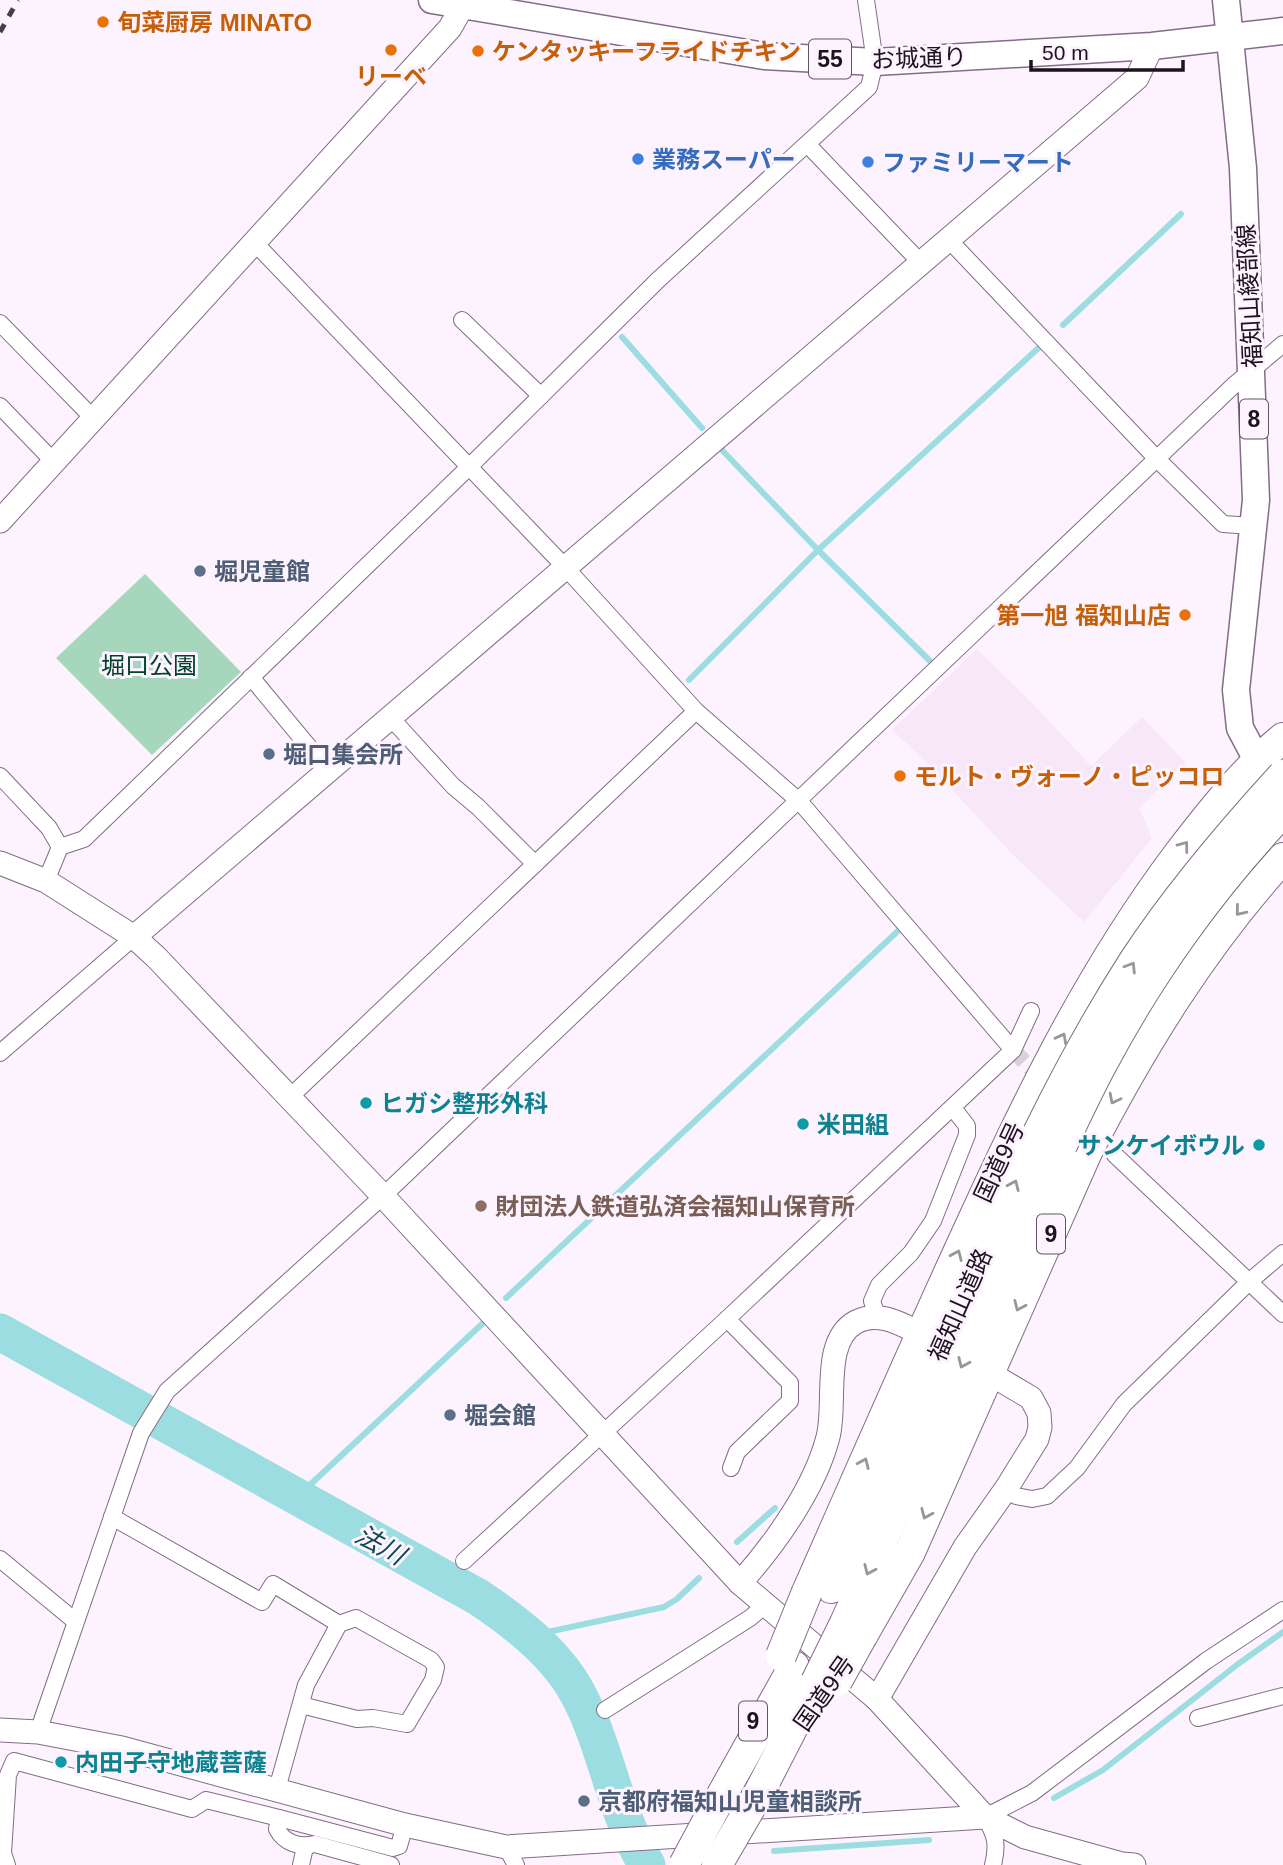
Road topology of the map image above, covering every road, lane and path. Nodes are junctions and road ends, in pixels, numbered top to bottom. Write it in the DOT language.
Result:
graph roads {
  1 [pos="432,0"];
  2 [pos="866,0"];
  3 [pos="1226,0"];
  4 [pos="463,5"];
  5 [pos="1283,31"];
  6 [pos="1231,36"];
  7 [pos="1152,46"];
  8 [pos="875,62"];
  9 [pos="807,144"];
  10 [pos="949,240"];
  11 [pos="254,242"];
  12 [pos="921,263"];
  13 [pos="463,320"];
  14 [pos="0,323"];
  15 [pos="1283,344"];
  16 [pos="1252,369"];
  17 [pos="541,396"];
  18 [pos="0,405"];
  19 [pos="94,419"];
  20 [pos="1158,460"];
  21 [pos="54,463"];
  22 [pos="469,467"];
  23 [pos="0,521"];
  24 [pos="1253,527"];
  25 [pos="565,568"];
  26 [pos="251,677"];
  27 [pos="696,711"];
  28 [pos="390,717"];
  29 [pos="1283,738"];
  30 [pos="1257,760"];
  31 [pos="328,769"];
  32 [pos="1283,775"];
  33 [pos="2,782"];
  34 [pos="1283,787"];
  35 [pos="800,802"];
  36 [pos="1283,813"];
  37 [pos="60,847"];
  38 [pos="1283,858"];
  39 [pos="0,863"];
  40 [pos="535,864"];
  41 [pos="46,881"];
  42 [pos="134,937"];
  43 [pos="1031,1011"];
  44 [pos="1013,1050"];
  45 [pos="0,1053"];
  46 [pos="289,1098"];
  47 [pos="953,1108"];
  48 [pos="1050,1139"];
  49 [pos="1115,1155"];
  50 [pos="383,1196"];
  51 [pos="1283,1253"];
  52 [pos="1250,1281"];
  53 [pos="1283,1314"];
  54 [pos="877,1316"];
  55 [pos="727,1319"];
  56 [pos="921,1334"];
  57 [pos="989,1373"];
  58 [pos="603,1433"];
  59 [pos="731,1468"];
  60 [pos="1006,1489"];
  61 [pos="112,1517"];
  62 [pos="0,1559"];
  63 [pos="464,1561"];
  64 [pos="740,1583"];
  65 [pos="764,1606"];
  66 [pos="1283,1610"];
  67 [pos="834,1614"];
  68 [pos="75,1621"];
  69 [pos="339,1624"];
  70 [pos="805,1674"];
  71 [pos="1283,1696"];
  72 [pos="877,1699"];
  73 [pos="301,1705"];
  74 [pos="605,1710"];
  75 [pos="1198,1718"];
  76 [pos="0,1730"];
  77 [pos="38,1732"];
  78 [pos="277,1790"];
  79 [pos="985,1817"];
  80 [pos="279,1818"];
  81 [pos="405,1825"];
  82 [pos="305,1847"];
  83 [pos="511,1856"];
  84 [pos="366,1862"];
  85 [pos="7,1865"];
  86 [pos="301,1865"];
  87 [pos="391,1865"];
  88 [pos="684,1865"];
  89 [pos="717,1865"];
  90 [pos="993,1865"];
  91 [pos="1127,1865"];
  1 -- 4 [label="main road, お城通り / 55"];
  2 -- 8 [label="street"];
  3 -- 6 [label="main road, 福知山綾部線 / 8"];
  4 -- 8 [label="main road, お城通り / 55"];
  4 -- 11 [label="street"];
  5 -- 6 [label="main road, お城通り / 55"];
  6 -- 7 [label="main road, お城通り / 55"];
  6 -- 16 [label="main road, 福知山綾部線 / 8"];
  7 -- 8 [label="main road, お城通り / 55"];
  7 -- 10 [label="street"];
  8 -- 9 [label="street"];
  9 -- 12 [label="street"];
  9 -- 17 [label="street"];
  10 -- 12 [label="street"];
  10 -- 20 [label="street"];
  11 -- 19 [label="street"];
  11 -- 22 [label="street"];
  12 -- 25 [label="street"];
  13 -- 17 [label="street"];
  14 -- 19 [label="street"];
  15 -- 16 [label="street"];
  16 -- 20 [label="street"];
  16 -- 24 [label="main road, 福知山綾部線 / 8"];
  17 -- 22 [label="street"];
  18 -- 21 [label="street"];
  19 -- 21 [label="street"];
  20 -- 24 [label="street"];
  20 -- 35 [label="street"];
  21 -- 23 [label="street"];
  22 -- 25 [label="street"];
  22 -- 26 [label="street"];
  24 -- 30 [label="main road, 福知山綾部線 / 8"];
  25 -- 27 [label="street"];
  25 -- 28 [label="street"];
  26 -- 31 [label="street"];
  26 -- 37 [label="street"];
  27 -- 35 [label="street"];
  27 -- 40 [label="street"];
  28 -- 31 [label="street"];
  28 -- 40 [label="street"];
  29 -- 30 [label="highway, 国道9号 / 9"];
  30 -- 34 [label="main road, 福知山綾部線 / 8"];
  56 -- 30 [label="highway, 国道9号 / 9, one-way"];
  31 -- 42 [label="street"];
  48 -- 32 [label="highway, 福知山道路 / 9, one-way, bridge"];
  33 -- 37 [label="street"];
  35 -- 44 [label="street"];
  35 -- 50 [label="street"];
  36 -- 48 [label="highway, 福知山道路 / 9, bridge"];
  37 -- 41 [label="street"];
  38 -- 57 [label="highway, 国道9号 / 9, one-way"];
  39 -- 41 [label="street"];
  40 -- 46 [label="street"];
  41 -- 42 [label="street"];
  42 -- 45 [label="street"];
  42 -- 46 [label="street"];
  43 -- 44 [label="street"];
  44 -- 47 [label="street"];
  46 -- 50 [label="street"];
  47 -- 54 [label="street"];
  47 -- 55 [label="street"];
  48 -- 67 [label="highway, 福知山道路 / 9"];
  49 -- 52 [label="street"];
  50 -- 58 [label="street"];
  50 -- 61 [label="street"];
  51 -- 52 [label="street"];
  52 -- 53 [label="street"];
  52 -- 60 [label="street"];
  54 -- 56 [label="street"];
  54 -- 64 [label="street"];
  55 -- 58 [label="street"];
  55 -- 59 [label="street"];
  67 -- 56 [label="highway, 国道9号 / 9, one-way"];
  57 -- 60 [label="street"];
  57 -- 67 [label="highway, 国道9号 / 9, one-way"];
  58 -- 63 [label="street"];
  58 -- 64 [label="street"];
  60 -- 72 [label="street"];
  61 -- 68 [label="street"];
  61 -- 69 [label="street"];
  62 -- 68 [label="street"];
  64 -- 65 [label="street"];
  65 -- 72 [label="street"];
  65 -- 74 [label="street"];
  66 -- 79 [label="street"];
  67 -- 70 [label="highway, 国道9号 / 9, bridge"];
  67 -- 70 [label="highway, 国道9号 / 9, bridge"];
  68 -- 77 [label="street"];
  69 -- 73 [label="street"];
  69 -- 73 [label="street"];
  70 -- 88 [label="highway, 国道9号 / 9, bridge"];
  70 -- 89 [label="highway, 国道9号 / 9, bridge"];
  71 -- 75 [label="street"];
  72 -- 79 [label="street"];
  73 -- 78 [label="street"];
  76 -- 77 [label="street"];
  77 -- 78 [label="street"];
  78 -- 81 [label="street"];
  79 -- 83 [label="street"];
  79 -- 90 [label="street"];
  79 -- 91 [label="street"];
  80 -- 81 [label="street"];
  80 -- 82 [label="street"];
  80 -- 85 [label="street"];
  81 -- 83 [label="street"];
  82 -- 84 [label="street"];
  82 -- 86 [label="street"];
  84 -- 87 [label="street"];
}
